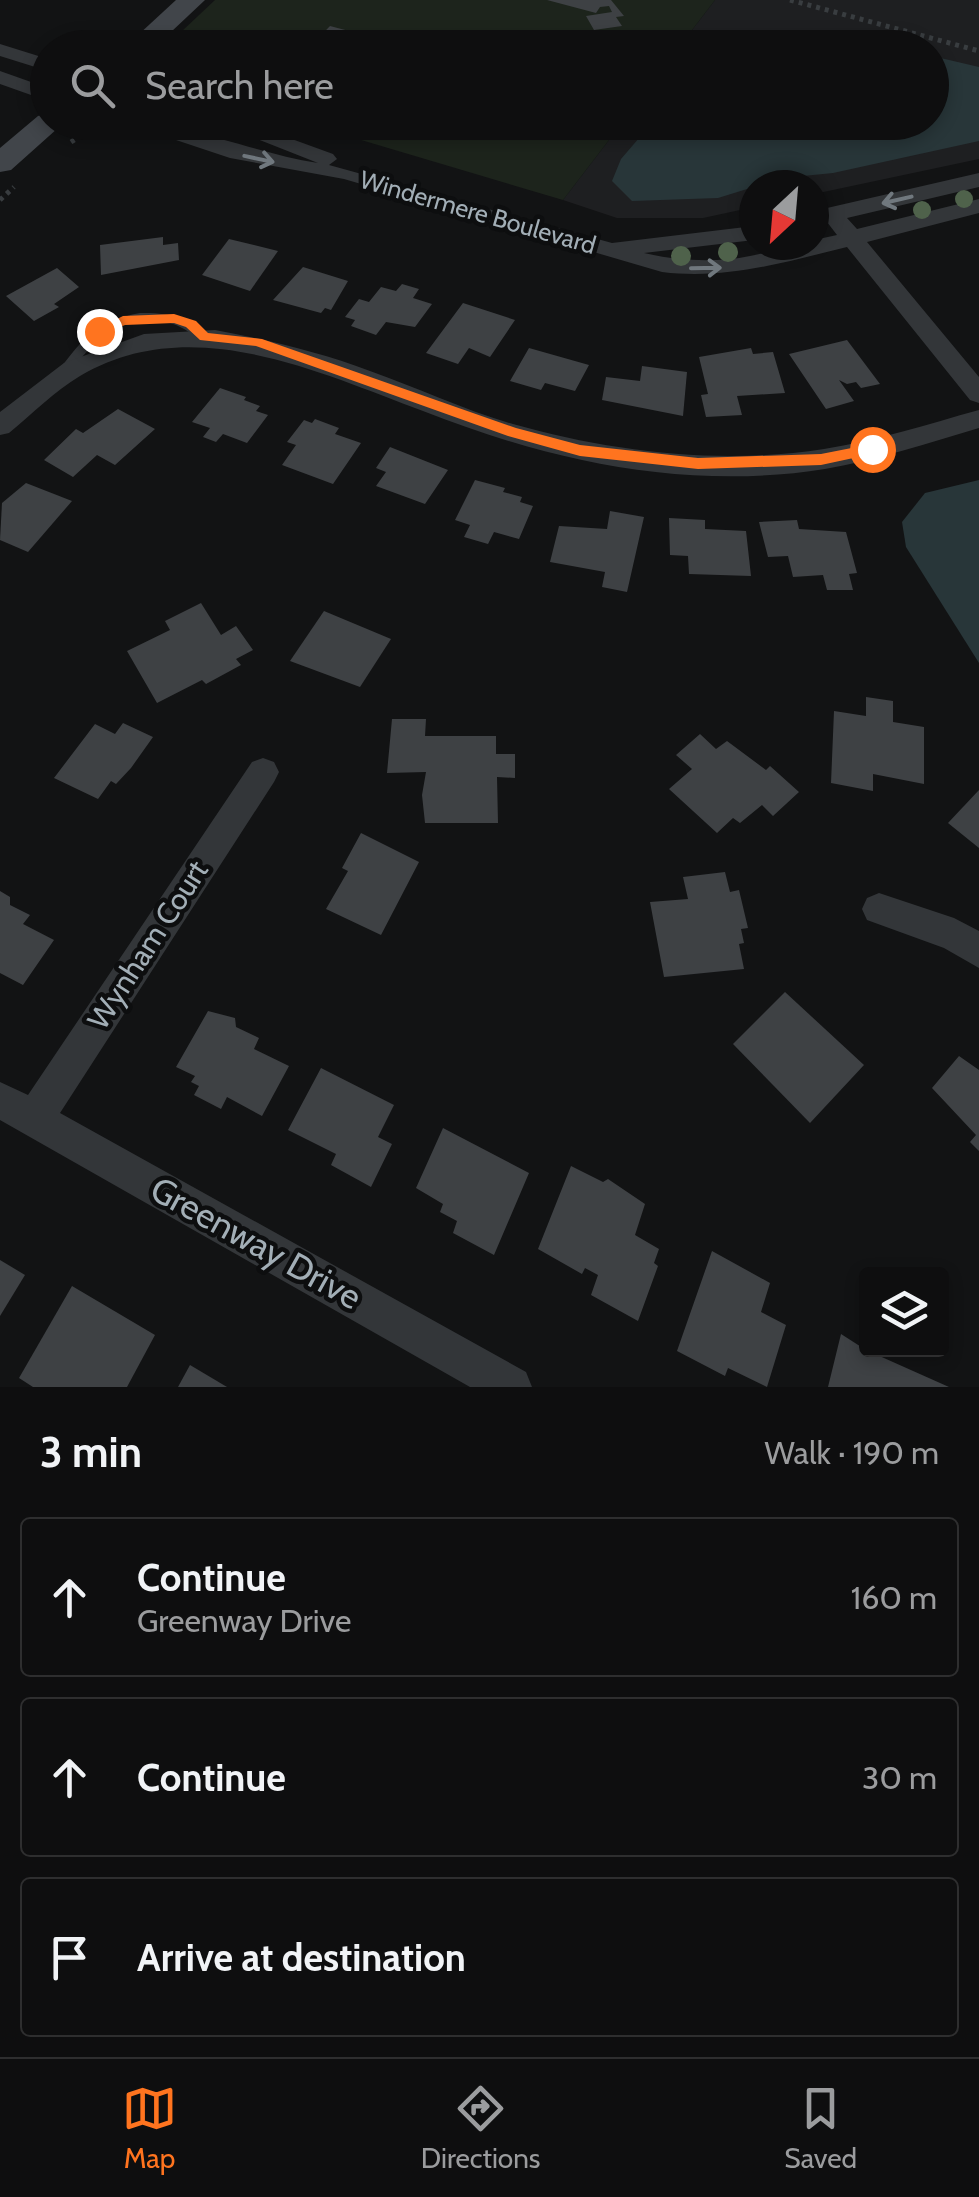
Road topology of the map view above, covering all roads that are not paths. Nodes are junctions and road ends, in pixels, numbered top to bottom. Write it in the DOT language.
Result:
graph roads {
  1 [pos="192,0"];
  2 [pos="158,30"];
  3 [pos="0,50"];
  4 [pos="30,59"];
  5 [pos="0,77"];
  6 [pos="30,88"];
  7 [pos="30,137"];
  8 [pos="192,140"];
  9 [pos="277,140"];
  10 [pos="0,162"];
  11 [pos="345,172"];
  12 [pos="979,180"];
  13 [pos="979,206"];
  14 [pos="829,216"];
  15 [pos="829,222"];
  16 [pos="739,235"];
  17 [pos="852,239"];
  18 [pos="612,250"];
  19 [pos="979,394"];
  20 [pos="979,419"];
  21 [pos="0,426"];
  22 [pos="262,772"];
  23 [pos="879,909"];
  24 [pos="979,951"];
  25 [pos="17,1109"];
  26 [pos="511,1387"];
  1 -- 2 [label="street"];
  3 -- 4 [label="street"];
  5 -- 6 [label="street"];
  7 -- 10 [label="street"];
  8 -- 11 [label="street, Windermere Boulevard, one-way"];
  9 -- 11 [label="street, Windermere Boulevard"];
  11 -- 18 [label="street, Windermere Boulevard"];
  12 -- 14 [label="street, one-way"];
  13 -- 17 [label="street, Windermere Boulevard"];
  15 -- 17 [label="street"];
  16 -- 18 [label="street, Windermere Boulevard"];
  18 -- 17 [label="street, Windermere Boulevard, one-way"];
  17 -- 19 [label="street"];
  20 -- 21 [label="street"];
  22 -- 25 [label="street, Wynham Court"];
  23 -- 24 [label="street"];
  25 -- 26 [label="street, Greenway Drive"];
}
